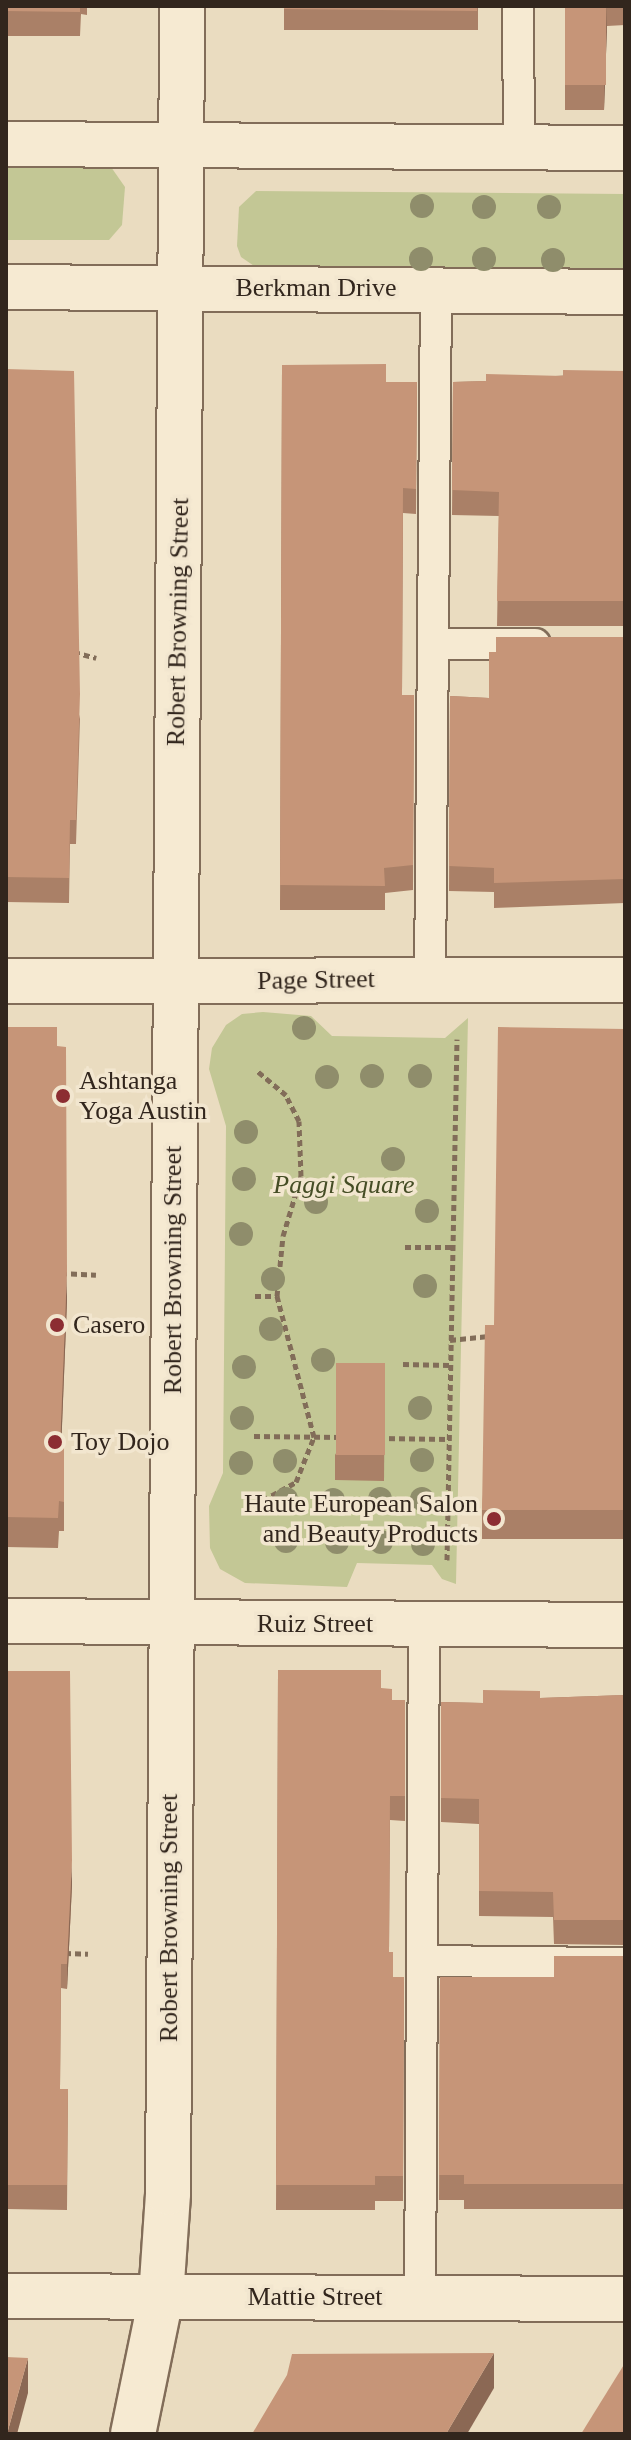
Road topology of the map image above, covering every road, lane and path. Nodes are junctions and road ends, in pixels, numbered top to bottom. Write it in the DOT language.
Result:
graph roads {
  1 [pos="182,6"];
  2 [pos="518,6"];
  3 [pos="6,144"];
  4 [pos="180,145"];
  5 [pos="519,148"];
  6 [pos="625,148"];
  7 [pos="6,287"];
  8 [pos="181,288"];
  9 [pos="436,289"];
  10 [pos="625,292"];
  11 [pos="433,644"];
  12 [pos="561,644"];
  13 [pos="72,651"];
  14 [pos="96,658"];
  15 [pos="430,979"];
  16 [pos="175,980"];
  17 [pos="625,980"];
  18 [pos="6,981"];
  19 [pos="457,1039"];
  20 [pos="257,1071"];
  21 [pos="405,1247"];
  22 [pos="452,1247"];
  23 [pos="53,1272"];
  24 [pos="96,1275"];
  25 [pos="255,1296"];
  26 [pos="277,1296"];
  27 [pos="499,1334"];
  28 [pos="450,1340"];
  29 [pos="403,1364"];
  30 [pos="449,1365"];
  31 [pos="254,1436"];
  32 [pos="314,1437"];
  33 [pos="344,1437"];
  34 [pos="374,1438"];
  35 [pos="449,1439"];
  36 [pos="254,1505"];
  37 [pos="447,1560"];
  38 [pos="6,1621"];
  39 [pos="170,1623"];
  40 [pos="424,1624"];
  41 [pos="625,1625"];
  42 [pos="56,1953"];
  43 [pos="88,1954"];
  44 [pos="423,1961"];
  45 [pos="625,1963"];
  46 [pos="6,2296"];
  47 [pos="161,2297"];
  48 [pos="420,2297"];
  49 [pos="625,2299"];
  50 [pos="133,2434"];
  1 -- 4 [label="street, Robert Browning Street"];
  2 -- 5 [label="lane"];
  3 -- 4 [label="street"];
  4 -- 5 [label="street"];
  4 -- 8 [label="street, Robert Browning Street"];
  5 -- 6 [label="street"];
  7 -- 8 [label="street, Berkman Drive"];
  8 -- 9 [label="street, Berkman Drive"];
  8 -- 16 [label="street, Robert Browning Street"];
  9 -- 10 [label="street, Berkman Drive"];
  9 -- 11 [label="lane"];
  11 -- 12 [label="lane"];
  11 -- 15 [label="lane"];
  13 -- 14 [label="path"];
  15 -- 16 [label="street, Page Street"];
  15 -- 17 [label="street, Page Street"];
  16 -- 18 [label="street, Page Street"];
  16 -- 39 [label="street, Robert Browning Street"];
  19 -- 22 [label="path"];
  20 -- 26 [label="path"];
  21 -- 22 [label="path"];
  22 -- 28 [label="path"];
  23 -- 24 [label="path"];
  25 -- 26 [label="path"];
  26 -- 32 [label="path"];
  27 -- 28 [label="path"];
  28 -- 30 [label="path"];
  29 -- 30 [label="path"];
  30 -- 35 [label="path"];
  31 -- 32 [label="path"];
  32 -- 33 [label="path"];
  32 -- 36 [label="path"];
  34 -- 35 [label="path"];
  35 -- 37 [label="path"];
  38 -- 39 [label="street, Ruiz Street"];
  39 -- 40 [label="street, Ruiz Street"];
  39 -- 47 [label="street, Robert Browning Street"];
  40 -- 41 [label="street, Ruiz Street"];
  40 -- 44 [label="lane"];
  42 -- 43 [label="path"];
  44 -- 45 [label="lane"];
  44 -- 48 [label="lane"];
  46 -- 47 [label="street, Mattie Street"];
  47 -- 48 [label="street, Mattie Street"];
  47 -- 50 [label="street, Robert Browning Street"];
  48 -- 49 [label="street, Mattie Street"];
}
